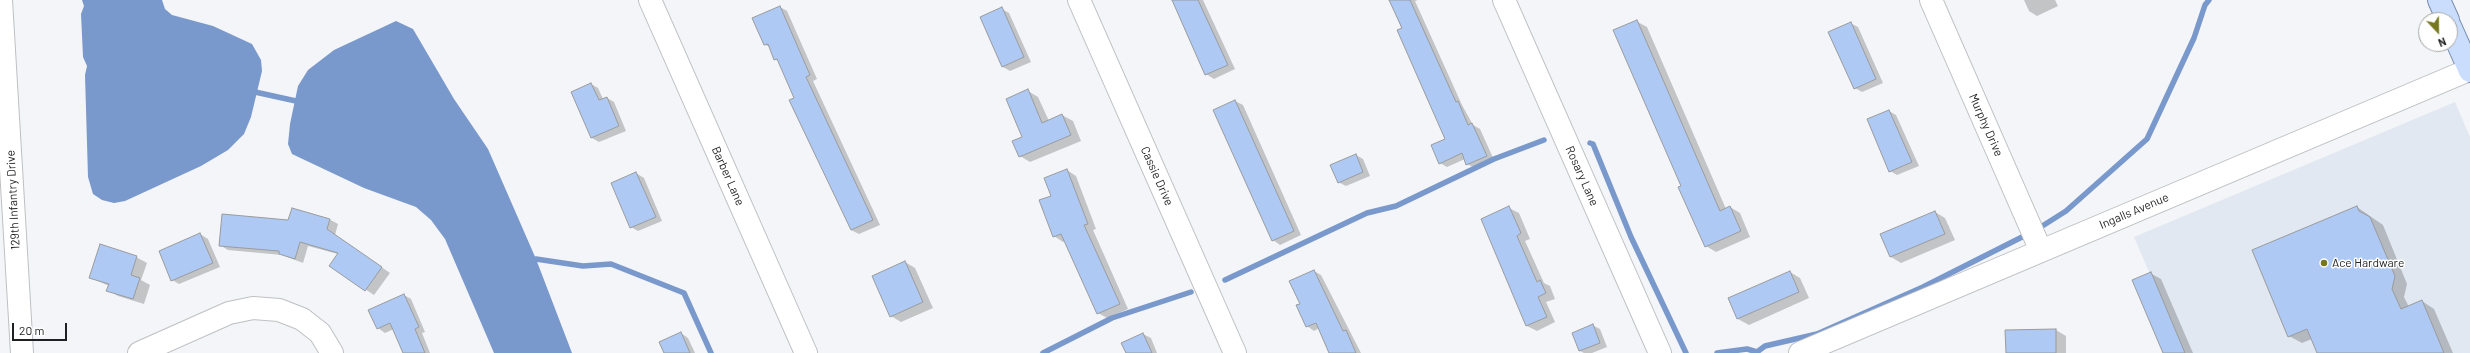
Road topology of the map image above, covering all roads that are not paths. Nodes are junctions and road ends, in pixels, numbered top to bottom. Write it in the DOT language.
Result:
graph roads {
  1 [pos="1,0"];
  2 [pos="650,0"];
  3 [pos="1080,0"];
  4 [pos="1504,0"];
  5 [pos="1931,0"];
  6 [pos="2439,0"];
  7 [pos="2444,12"];
  8 [pos="2458,44"];
  9 [pos="2470,71"];
  10 [pos="3,78"];
  11 [pos="2041,251"];
  12 [pos="22,353"];
  13 [pos="139,353"];
  14 [pos="332,353"];
  15 [pos="806,353"];
  16 [pos="1235,353"];
  17 [pos="1660,353"];
  18 [pos="1800,353"];
  1 -- 10 [label="street, 129th Infantry Drive"];
  2 -- 15 [label="street, Barber Lane"];
  3 -- 16 [label="street, Cassie Drive"];
  4 -- 17 [label="street, Rosary Lane"];
  5 -- 11 [label="street, Murphy Drive"];
  6 -- 7 [label="main road"];
  8 -- 9 [label="main road"];
  9 -- 11 [label="street, Ingalls Avenue"];
  10 -- 12 [label="street, 129th Infantry Drive"];
  11 -- 18 [label="street, Ingalls Avenue"];
  13 -- 14 [label="street"];
}
